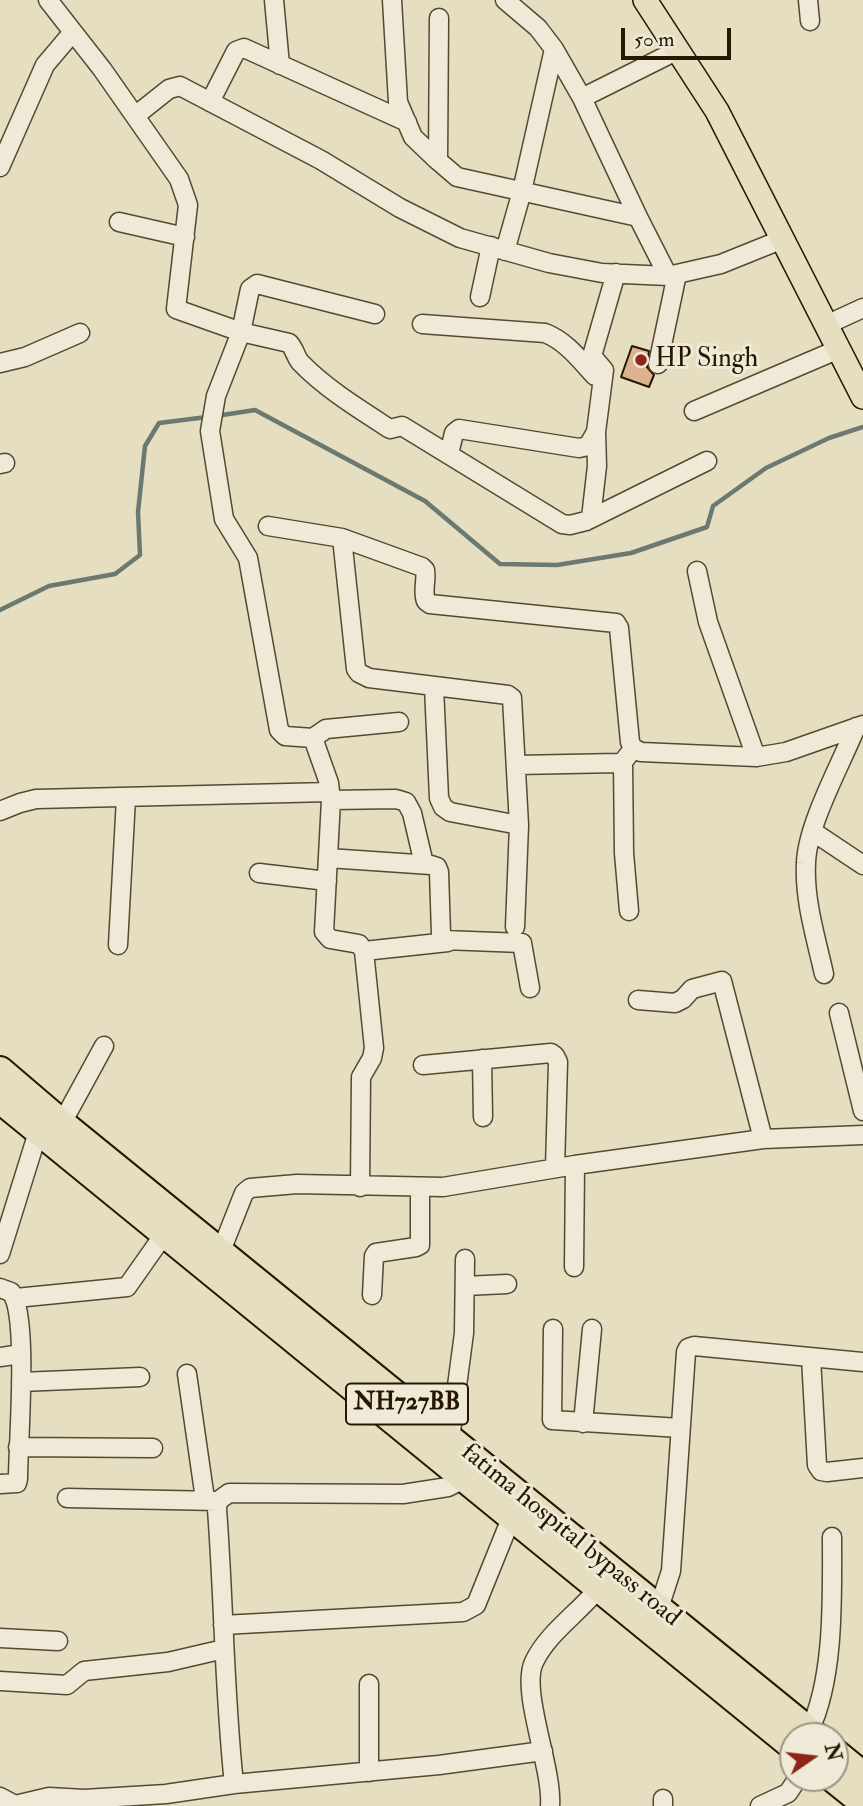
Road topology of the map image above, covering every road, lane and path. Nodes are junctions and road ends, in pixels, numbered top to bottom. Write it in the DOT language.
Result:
graph roads {
  1 [pos="48,0"];
  2 [pos="274,0"];
  3 [pos="392,0"];
  4 [pos="505,0"];
  5 [pos="645,0"];
  6 [pos="808,0"];
  7 [pos="439,18"];
  8 [pos="810,22"];
  9 [pos="74,32"];
  10 [pos="554,49"];
  11 [pos="678,50"];
  12 [pos="280,65"];
  13 [pos="582,99"];
  14 [pos="211,102"];
  15 [pos="135,116"];
  16 [pos="407,122"];
  17 [pos="438,161"];
  18 [pos="0,167"];
  19 [pos="522,191"];
  20 [pos="638,217"];
  21 [pos="119,222"];
  22 [pos="185,237"];
  23 [pos="783,239"];
  24 [pos="498,248"];
  25 [pos="616,273"];
  26 [pos="673,275"];
  27 [pos="480,297"];
  28 [pos="863,308"];
  29 [pos="375,314"];
  30 [pos="422,324"];
  31 [pos="826,325"];
  32 [pos="241,332"];
  33 [pos="80,333"];
  34 [pos="839,349"];
  35 [pos="0,363"];
  36 [pos="658,364"];
  37 [pos="603,384"];
  38 [pos="863,397"];
  39 [pos="694,411"];
  40 [pos="596,432"];
  41 [pos="449,454"];
  42 [pos="707,461"];
  43 [pos="591,518"];
  44 [pos="268,526"];
  45 [pos="342,538"];
  46 [pos="697,571"];
  47 [pos="433,687"];
  48 [pos="399,722"];
  49 [pos="860,726"];
  50 [pos="313,738"];
  51 [pos="628,755"];
  52 [pos="756,757"];
  53 [pos="517,765"];
  54 [pos="330,796"];
  55 [pos="126,798"];
  56 [pos="0,811"];
  57 [pos="519,825"];
  58 [pos="812,831"];
  59 [pos="328,858"];
  60 [pos="424,864"];
  61 [pos="863,865"];
  62 [pos="259,873"];
  63 [pos="327,881"];
  64 [pos="629,911"];
  65 [pos="515,927"];
  66 [pos="448,942"];
  67 [pos="118,945"];
  68 [pos="364,951"];
  69 [pos="824,974"];
  70 [pos="530,988"];
  71 [pos="638,1000"];
  72 [pos="839,1013"];
  73 [pos="104,1045"];
  74 [pos="482,1059"];
  75 [pos="423,1065"];
  76 [pos="0,1070"];
  77 [pos="0,1100"];
  78 [pos="863,1111"];
  79 [pos="483,1117"];
  80 [pos="50,1127"];
  81 [pos="863,1135"];
  82 [pos="763,1139"];
  83 [pos="575,1165"];
  84 [pos="555,1168"];
  85 [pos="360,1187"];
  86 [pos="420,1187"];
  87 [pos="8,1201"];
  88 [pos="165,1233"];
  89 [pos="221,1251"];
  90 [pos="0,1254"];
  91 [pos="465,1259"];
  92 [pos="574,1267"];
  93 [pos="507,1284"];
  94 [pos="465,1286"];
  95 [pos="0,1288"];
  96 [pos="254,1292"];
  97 [pos="372,1295"];
  98 [pos="16,1298"];
  99 [pos="553,1329"];
  100 [pos="592,1329"];
  101 [pos="20,1354"];
  102 [pos="0,1357"];
  103 [pos="811,1358"];
  104 [pos="863,1362"];
  105 [pos="187,1374"];
  106 [pos="140,1377"];
  107 [pos="21,1382"];
  108 [pos="583,1423"];
  109 [pos="681,1428"];
  110 [pos="450,1439"];
  111 [pos="18,1447"];
  112 [pos="153,1448"];
  113 [pos="863,1468"];
  114 [pos="466,1478"];
  115 [pos="0,1484"];
  116 [pos="67,1498"];
  117 [pos="212,1500"];
  118 [pos="512,1516"];
  119 [pos="832,1537"];
  120 [pos="605,1579"];
  121 [pos="659,1608"];
  122 [pos="223,1625"];
  123 [pos="0,1638"];
  124 [pos="58,1641"];
  125 [pos="224,1649"];
  126 [pos="0,1681"];
  127 [pos="369,1684"];
  128 [pos="786,1722"];
  129 [pos="788,1722"];
  130 [pos="812,1722"];
  131 [pos="543,1751"];
  132 [pos="369,1772"];
  133 [pos="234,1784"];
  134 [pos="789,1792"];
  135 [pos="189,1798"];
  136 [pos="10,1802"];
  137 [pos="550,1806"];
  138 [pos="761,1806"];
  1 -- 9 [label="street"];
  2 -- 12 [label="street"];
  3 -- 16 [label="street"];
  4 -- 10 [label="street"];
  5 -- 11 [label="main road"];
  6 -- 8 [label="street"];
  7 -- 17 [label="street"];
  9 -- 15 [label="street"];
  9 -- 18 [label="street"];
  10 -- 13 [label="street"];
  10 -- 19 [label="street"];
  11 -- 13 [label="street"];
  11 -- 23 [label="main road"];
  12 -- 14 [label="street"];
  12 -- 16 [label="street"];
  13 -- 20 [label="street"];
  14 -- 15 [label="street"];
  14 -- 24 [label="street"];
  15 -- 22 [label="street"];
  16 -- 17 [label="street"];
  17 -- 19 [label="street"];
  19 -- 20 [label="street"];
  19 -- 24 [label="street"];
  20 -- 26 [label="street"];
  21 -- 22 [label="street"];
  22 -- 32 [label="street"];
  23 -- 26 [label="street"];
  23 -- 31 [label="main road"];
  24 -- 25 [label="street"];
  24 -- 27 [label="street"];
  25 -- 26 [label="street"];
  25 -- 37 [label="street"];
  26 -- 36 [label="street"];
  28 -- 31 [label="street"];
  29 -- 32 [label="street"];
  30 -- 37 [label="street"];
  31 -- 34 [label="main road"];
  32 -- 41 [label="street"];
  32 -- 50 [label="street"];
  33 -- 35 [label="street"];
  34 -- 38 [label="main road"];
  34 -- 39 [label="street"];
  37 -- 40 [label="street"];
  40 -- 41 [label="street"];
  40 -- 43 [label="street"];
  41 -- 43 [label="street"];
  42 -- 43 [label="street"];
  44 -- 45 [label="street"];
  45 -- 47 [label="street"];
  45 -- 51 [label="street"];
  46 -- 52 [label="street"];
  47 -- 53 [label="street"];
  47 -- 57 [label="street"];
  48 -- 50 [label="street"];
  49 -- 52 [label="street"];
  49 -- 58 [label="street"];
  50 -- 54 [label="street"];
  51 -- 52 [label="street"];
  51 -- 53 [label="street"];
  51 -- 64 [label="street"];
  53 -- 57 [label="street"];
  54 -- 55 [label="street"];
  54 -- 59 [label="street"];
  54 -- 60 [label="street"];
  55 -- 56 [label="street"];
  55 -- 67 [label="street"];
  57 -- 65 [label="street"];
  58 -- 61 [label="street"];
  58 -- 69 [label="street"];
  59 -- 60 [label="street"];
  59 -- 63 [label="street"];
  60 -- 66 [label="street"];
  62 -- 63 [label="street"];
  63 -- 68 [label="street"];
  66 -- 68 [label="street"];
  66 -- 70 [label="street"];
  68 -- 85 [label="street"];
  71 -- 82 [label="street"];
  72 -- 78 [label="street"];
  73 -- 80 [label="street"];
  74 -- 75 [label="street"];
  74 -- 79 [label="street"];
  74 -- 84 [label="street"];
  76 -- 80 [label="highway, fatima hospital bypass road / NH727BB"];
  77 -- 80 [label="highway, fatima hospital bypass road / NH727BB"];
  80 -- 87 [label="street"];
  80 -- 88 [label="highway, fatima hospital bypass road / NH727BB"];
  80 -- 89 [label="highway, fatima hospital bypass road / NH727BB"];
  81 -- 82 [label="street"];
  82 -- 83 [label="street"];
  83 -- 84 [label="street"];
  83 -- 92 [label="street"];
  84 -- 86 [label="street"];
  85 -- 86 [label="street"];
  85 -- 89 [label="street"];
  86 -- 97 [label="street"];
  87 -- 90 [label="street"];
  88 -- 96 [label="highway, fatima hospital bypass road / NH727BB"];
  88 -- 98 [label="street"];
  89 -- 96 [label="highway, fatima hospital bypass road / NH727BB"];
  91 -- 94 [label="street"];
  93 -- 94 [label="street"];
  94 -- 110 [label="street"];
  95 -- 98 [label="street"];
  96 -- 110 [label="highway, fatima hospital bypass road / NH727BB"];
  96 -- 114 [label="highway, fatima hospital bypass road / NH727BB"];
  98 -- 101 [label="street"];
  99 -- 108 [label="street"];
  100 -- 108 [label="street"];
  101 -- 102 [label="street"];
  101 -- 107 [label="street"];
  103 -- 104 [label="street"];
  103 -- 109 [label="street"];
  103 -- 113 [label="street"];
  105 -- 117 [label="street"];
  106 -- 107 [label="street"];
  107 -- 111 [label="street"];
  108 -- 109 [label="street"];
  109 -- 121 [label="street"];
  110 -- 120 [label="highway, fatima hospital bypass road / NH727BB"];
  111 -- 112 [label="street"];
  111 -- 115 [label="street"];
  114 -- 117 [label="street"];
  114 -- 118 [label="highway, fatima hospital bypass road / NH727BB"];
  116 -- 117 [label="street"];
  117 -- 122 [label="street"];
  118 -- 120 [label="highway, fatima hospital bypass road / NH727BB"];
  118 -- 122 [label="street"];
  119 -- 130 [label="street"];
  120 -- 121 [label="highway, fatima hospital bypass road / NH727BB"];
  120 -- 128 [label="highway, fatima hospital bypass road / NH727BB"];
  120 -- 131 [label="street"];
  121 -- 129 [label="highway, fatima hospital bypass road / NH727BB"];
  122 -- 125 [label="street"];
  123 -- 124 [label="street"];
  125 -- 126 [label="street"];
  125 -- 133 [label="street"];
  127 -- 132 [label="street"];
  131 -- 132 [label="street"];
  131 -- 137 [label="street"];
  132 -- 133 [label="street"];
  133 -- 135 [label="street"];
  134 -- 138 [label="street"];
  135 -- 136 [label="street"];
}
